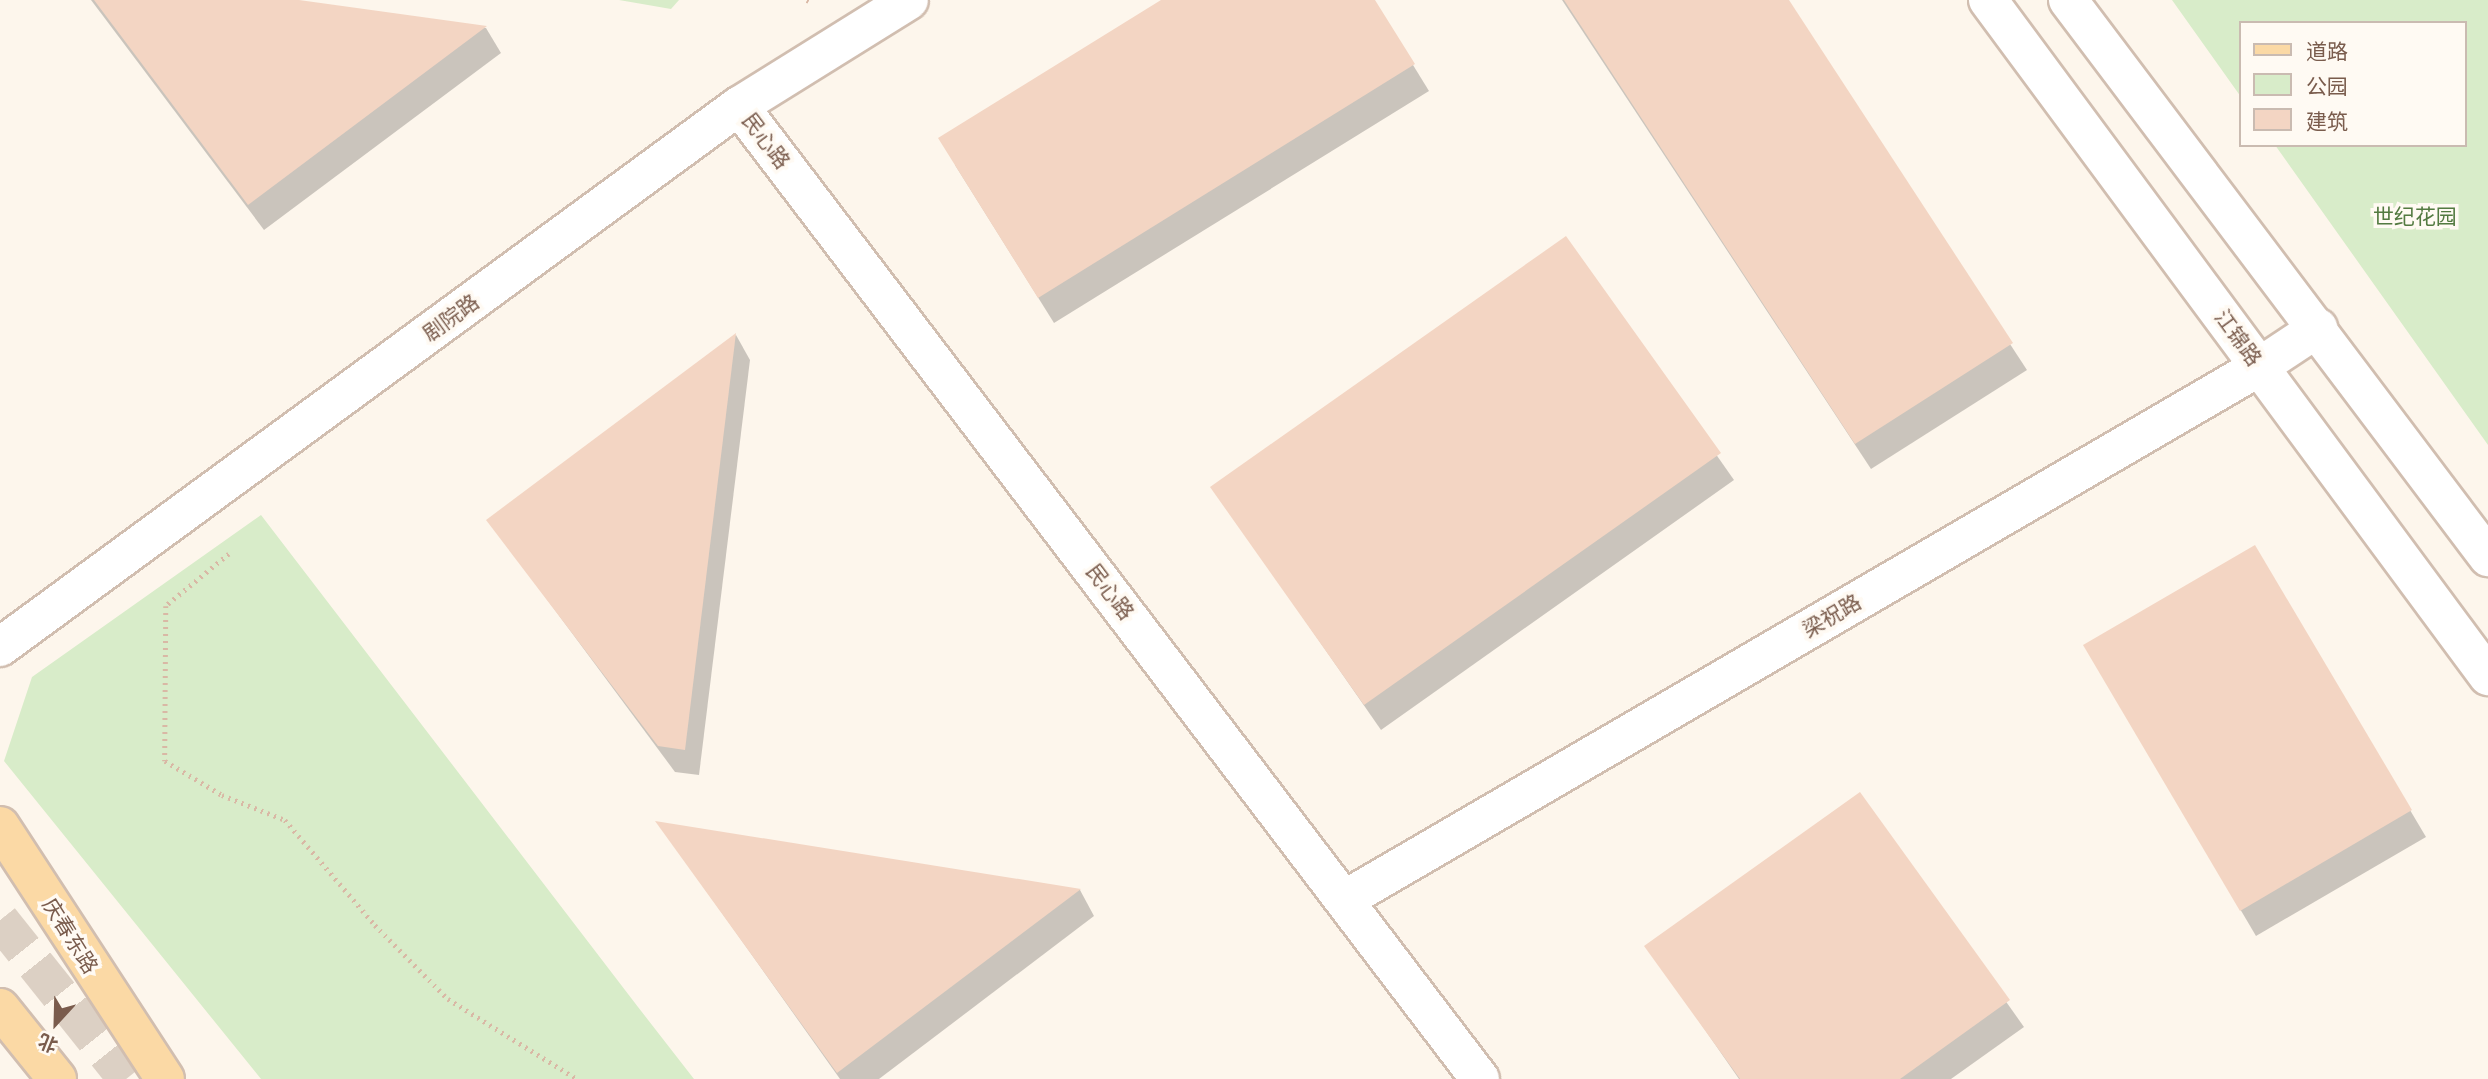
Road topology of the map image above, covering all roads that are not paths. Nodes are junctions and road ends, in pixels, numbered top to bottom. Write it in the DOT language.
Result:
graph roads {
  1 [pos="909,0"];
  2 [pos="1988,0"];
  3 [pos="2068,0"];
  4 [pos="739,106"];
  5 [pos="2318,328"];
  6 [pos="2259,367"];
  7 [pos="2488,557"];
  8 [pos="0,647"];
  9 [pos="2488,676"];
  10 [pos="0,826"];
  11 [pos="1344,900"];
  12 [pos="0,1008"];
  13 [pos="57,1079"];
  14 [pos="164,1079"];
  15 [pos="1480,1079"];
  1 -- 4 [label="street, 剧院路"];
  2 -- 6 [label="street, 江锦路"];
  3 -- 5 [label="street"];
  4 -- 8 [label="street, 剧院路"];
  4 -- 11 [label="street, 民心路"];
  5 -- 6 [label="street, 梁祝路"];
  5 -- 7 [label="street"];
  6 -- 9 [label="street, 江锦路"];
  6 -- 11 [label="street, 梁祝路"];
  10 -- 14 [label="main road, 庆春东路"];
  11 -- 15 [label="street, 民心路"];
  12 -- 13 [label="main road"];
}
